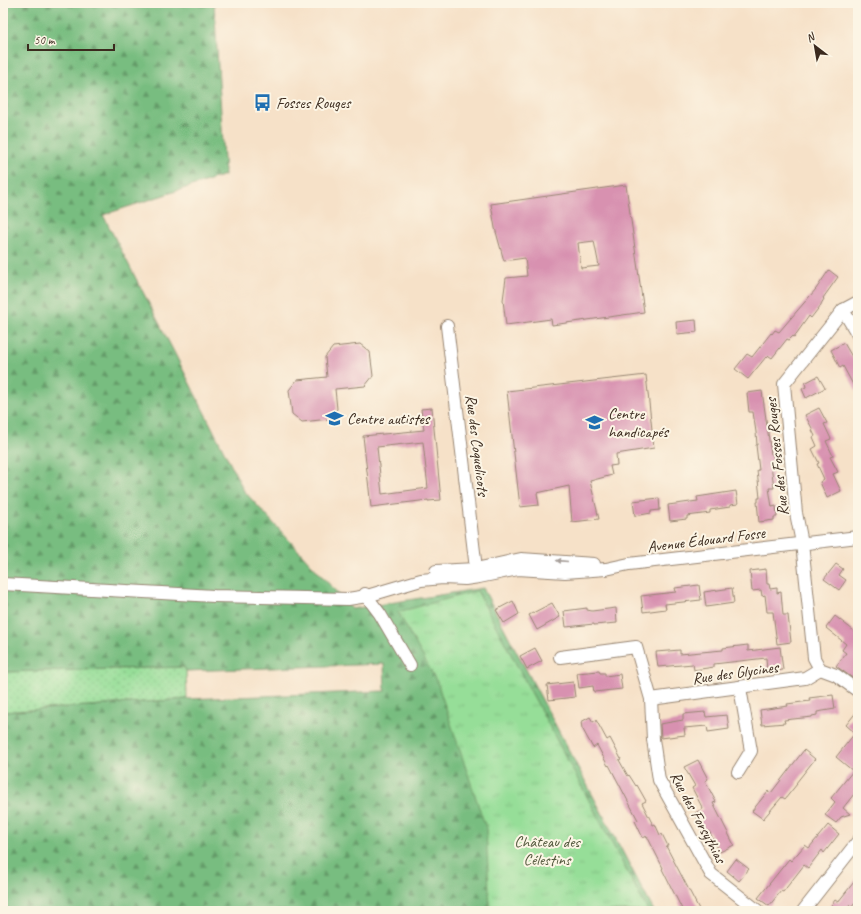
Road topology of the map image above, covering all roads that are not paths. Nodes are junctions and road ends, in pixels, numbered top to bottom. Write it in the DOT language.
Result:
graph roads {
  1 [pos="858,302"];
  2 [pos="843,310"];
  3 [pos="446,326"];
  4 [pos="858,335"];
  5 [pos="858,536"];
  6 [pos="802,543"];
  7 [pos="477,573"];
  8 [pos="3,584"];
  9 [pos="366,595"];
  10 [pos="560,657"];
  11 [pos="410,665"];
  12 [pos="820,668"];
  13 [pos="740,688"];
  14 [pos="858,691"];
  15 [pos="651,699"];
  16 [pos="738,772"];
  17 [pos="858,841"];
  18 [pos="758,911"];
  19 [pos="803,911"];
  1 -- 2 [label="street, Rue des Fosses Rouges"];
  2 -- 4 [label="street"];
  2 -- 6 [label="street, Rue des Fosses Rouges"];
  3 -- 7 [label="street, Rue des Coquelicots"];
  5 -- 6 [label="street, Avenue Édouard Fosse"];
  6 -- 7 [label="street, Avenue Édouard Fosse"];
  6 -- 12 [label="street, Rue des Fosses Rouges"];
  7 -- 9 [label="street, Avenue Édouard Fosse"];
  8 -- 9 [label="street, Avenue Édouard Fosse"];
  9 -- 11 [label="street"];
  10 -- 15 [label="street, Rue des Forsythias"];
  12 -- 13 [label="street, Rue des Glycines"];
  12 -- 14 [label="street"];
  13 -- 15 [label="street, Rue des Glycines"];
  13 -- 16 [label="street"];
  15 -- 18 [label="street, Rue des Forsythias"];
  17 -- 19 [label="street"];
}
